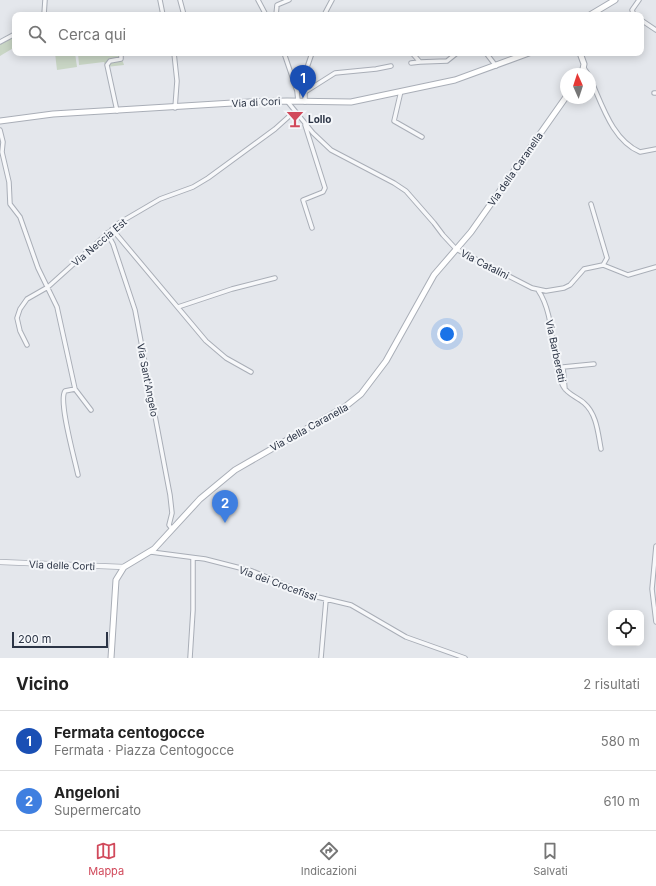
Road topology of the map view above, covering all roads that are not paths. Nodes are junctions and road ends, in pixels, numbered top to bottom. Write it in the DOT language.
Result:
graph roads {
  1 [pos="45,0"];
  2 [pos="160,0"];
  3 [pos="180,0"];
  4 [pos="258,0"];
  5 [pos="289,0"];
  6 [pos="332,0"];
  7 [pos="615,0"];
  8 [pos="639,0"];
  9 [pos="44,12"];
  10 [pos="162,12"];
  11 [pos="183,12"];
  12 [pos="264,12"];
  13 [pos="276,12"];
  14 [pos="326,12"];
  15 [pos="595,12"];
  16 [pos="633,12"];
  17 [pos="644,22"];
  18 [pos="656,30"];
  19 [pos="12,36"];
  20 [pos="0,42"];
  21 [pos="121,56"];
  22 [pos="174,56"];
  23 [pos="285,56"];
  24 [pos="311,56"];
  25 [pos="415,56"];
  26 [pos="453,56"];
  27 [pos="488,56"];
  28 [pos="521,56"];
  29 [pos="581,56"];
  30 [pos="420,62"];
  31 [pos="411,63"];
  32 [pos="391,66"];
  33 [pos="496,66"];
  34 [pos="584,68"];
  35 [pos="299,89"];
  36 [pos="401,91"];
  37 [pos="596,91"];
  38 [pos="305,92"];
  39 [pos="288,101"];
  40 [pos="298,101"];
  41 [pos="305,102"];
  42 [pos="561,104"];
  43 [pos="175,108"];
  44 [pos="295,110"];
  45 [pos="117,111"];
  46 [pos="0,121"];
  47 [pos="304,122"];
  48 [pos="0,130"];
  49 [pos="422,137"];
  50 [pos="656,149"];
  51 [pos="590,204"];
  52 [pos="312,228"];
  53 [pos="112,229"];
  54 [pos="107,234"];
  55 [pos="456,249"];
  56 [pos="603,265"];
  57 [pos="656,267"];
  58 [pos="274,278"];
  59 [pos="48,287"];
  60 [pos="538,290"];
  61 [pos="178,306"];
  62 [pos="27,345"];
  63 [pos="594,364"];
  64 [pos="251,372"];
  65 [pos="75,389"];
  66 [pos="565,389"];
  67 [pos="91,410"];
  68 [pos="601,448"];
  69 [pos="78,475"];
  70 [pos="172,529"];
  71 [pos="656,546"];
  72 [pos="151,552"];
  73 [pos="193,558"];
  74 [pos="0,562"];
  75 [pos="124,567"];
  76 [pos="326,600"];
  77 [pos="656,622"];
  78 [pos="111,658"];
  79 [pos="190,658"];
  80 [pos="321,658"];
  81 [pos="464,658"];
  1 -- 9 [label="street"];
  2 -- 10 [label="street"];
  3 -- 11 [label="street"];
  4 -- 12 [label="street"];
  5 -- 13 [label="street"];
  6 -- 14 [label="street"];
  7 -- 15 [label="main road"];
  8 -- 16 [label="street"];
  17 -- 18 [label="street"];
  19 -- 20 [label="street"];
  21 -- 45 [label="street"];
  22 -- 43 [label="street"];
  23 -- 35 [label="street"];
  24 -- 35 [label="street"];
  25 -- 30 [label="street"];
  26 -- 30 [label="street"];
  27 -- 33 [label="street"];
  28 -- 33 [label="main road, Via di Cori"];
  29 -- 34 [label="main road"];
  30 -- 31 [label="street"];
  32 -- 38 [label="street"];
  33 -- 36 [label="main road, Via di Cori"];
  35 -- 38 [label="street"];
  35 -- 40 [label="street"];
  36 -- 41 [label="main road, Via di Cori"];
  36 -- 49 [label="street"];
  37 -- 50 [label="street"];
  38 -- 41 [label="street"];
  39 -- 40 [label="main road, Via di Cori"];
  39 -- 43 [label="main road, Via di Cori"];
  39 -- 44 [label="street, Via Catalini"];
  40 -- 41 [label="main road, Via di Cori"];
  42 -- 55 [label="main road, Via della Caranella"];
  43 -- 45 [label="main road, Via di Cori"];
  44 -- 47 [label="street, Via Catalini"];
  44 -- 53 [label="street, Via Neccia Est"];
  45 -- 46 [label="main road, Via di Cori"];
  47 -- 52 [label="street"];
  47 -- 55 [label="street, Via Catalini"];
  48 -- 59 [label="street"];
  51 -- 56 [label="street"];
  53 -- 54 [label="street, Via Neccia Est"];
  53 -- 61 [label="street"];
  54 -- 59 [label="street, Via Neccia Est"];
  54 -- 70 [label="street, Via Sant'Angelo"];
  55 -- 60 [label="street, Via Catalini"];
  55 -- 70 [label="main road, Via della Caranella"];
  56 -- 57 [label="street"];
  56 -- 60 [label="street"];
  58 -- 61 [label="street"];
  59 -- 62 [label="street, Via Neccia Est"];
  59 -- 65 [label="street"];
  60 -- 66 [label="street, Via Barberetti"];
  61 -- 64 [label="street"];
  63 -- 66 [label="street"];
  65 -- 67 [label="street"];
  65 -- 69 [label="street"];
  66 -- 68 [label="street, Via Barberetti"];
  70 -- 72 [label="main road, Via della Caranella"];
  71 -- 77 [label="street"];
  72 -- 73 [label="street, Via dei Crocefissi"];
  72 -- 75 [label="main road, Via della Caranella"];
  73 -- 76 [label="street, Via dei Crocefissi"];
  73 -- 79 [label="street"];
  74 -- 75 [label="street, Via delle Corti"];
  75 -- 78 [label="main road"];
  76 -- 80 [label="street"];
  76 -- 81 [label="street, Via dei Crocefissi"];
}
